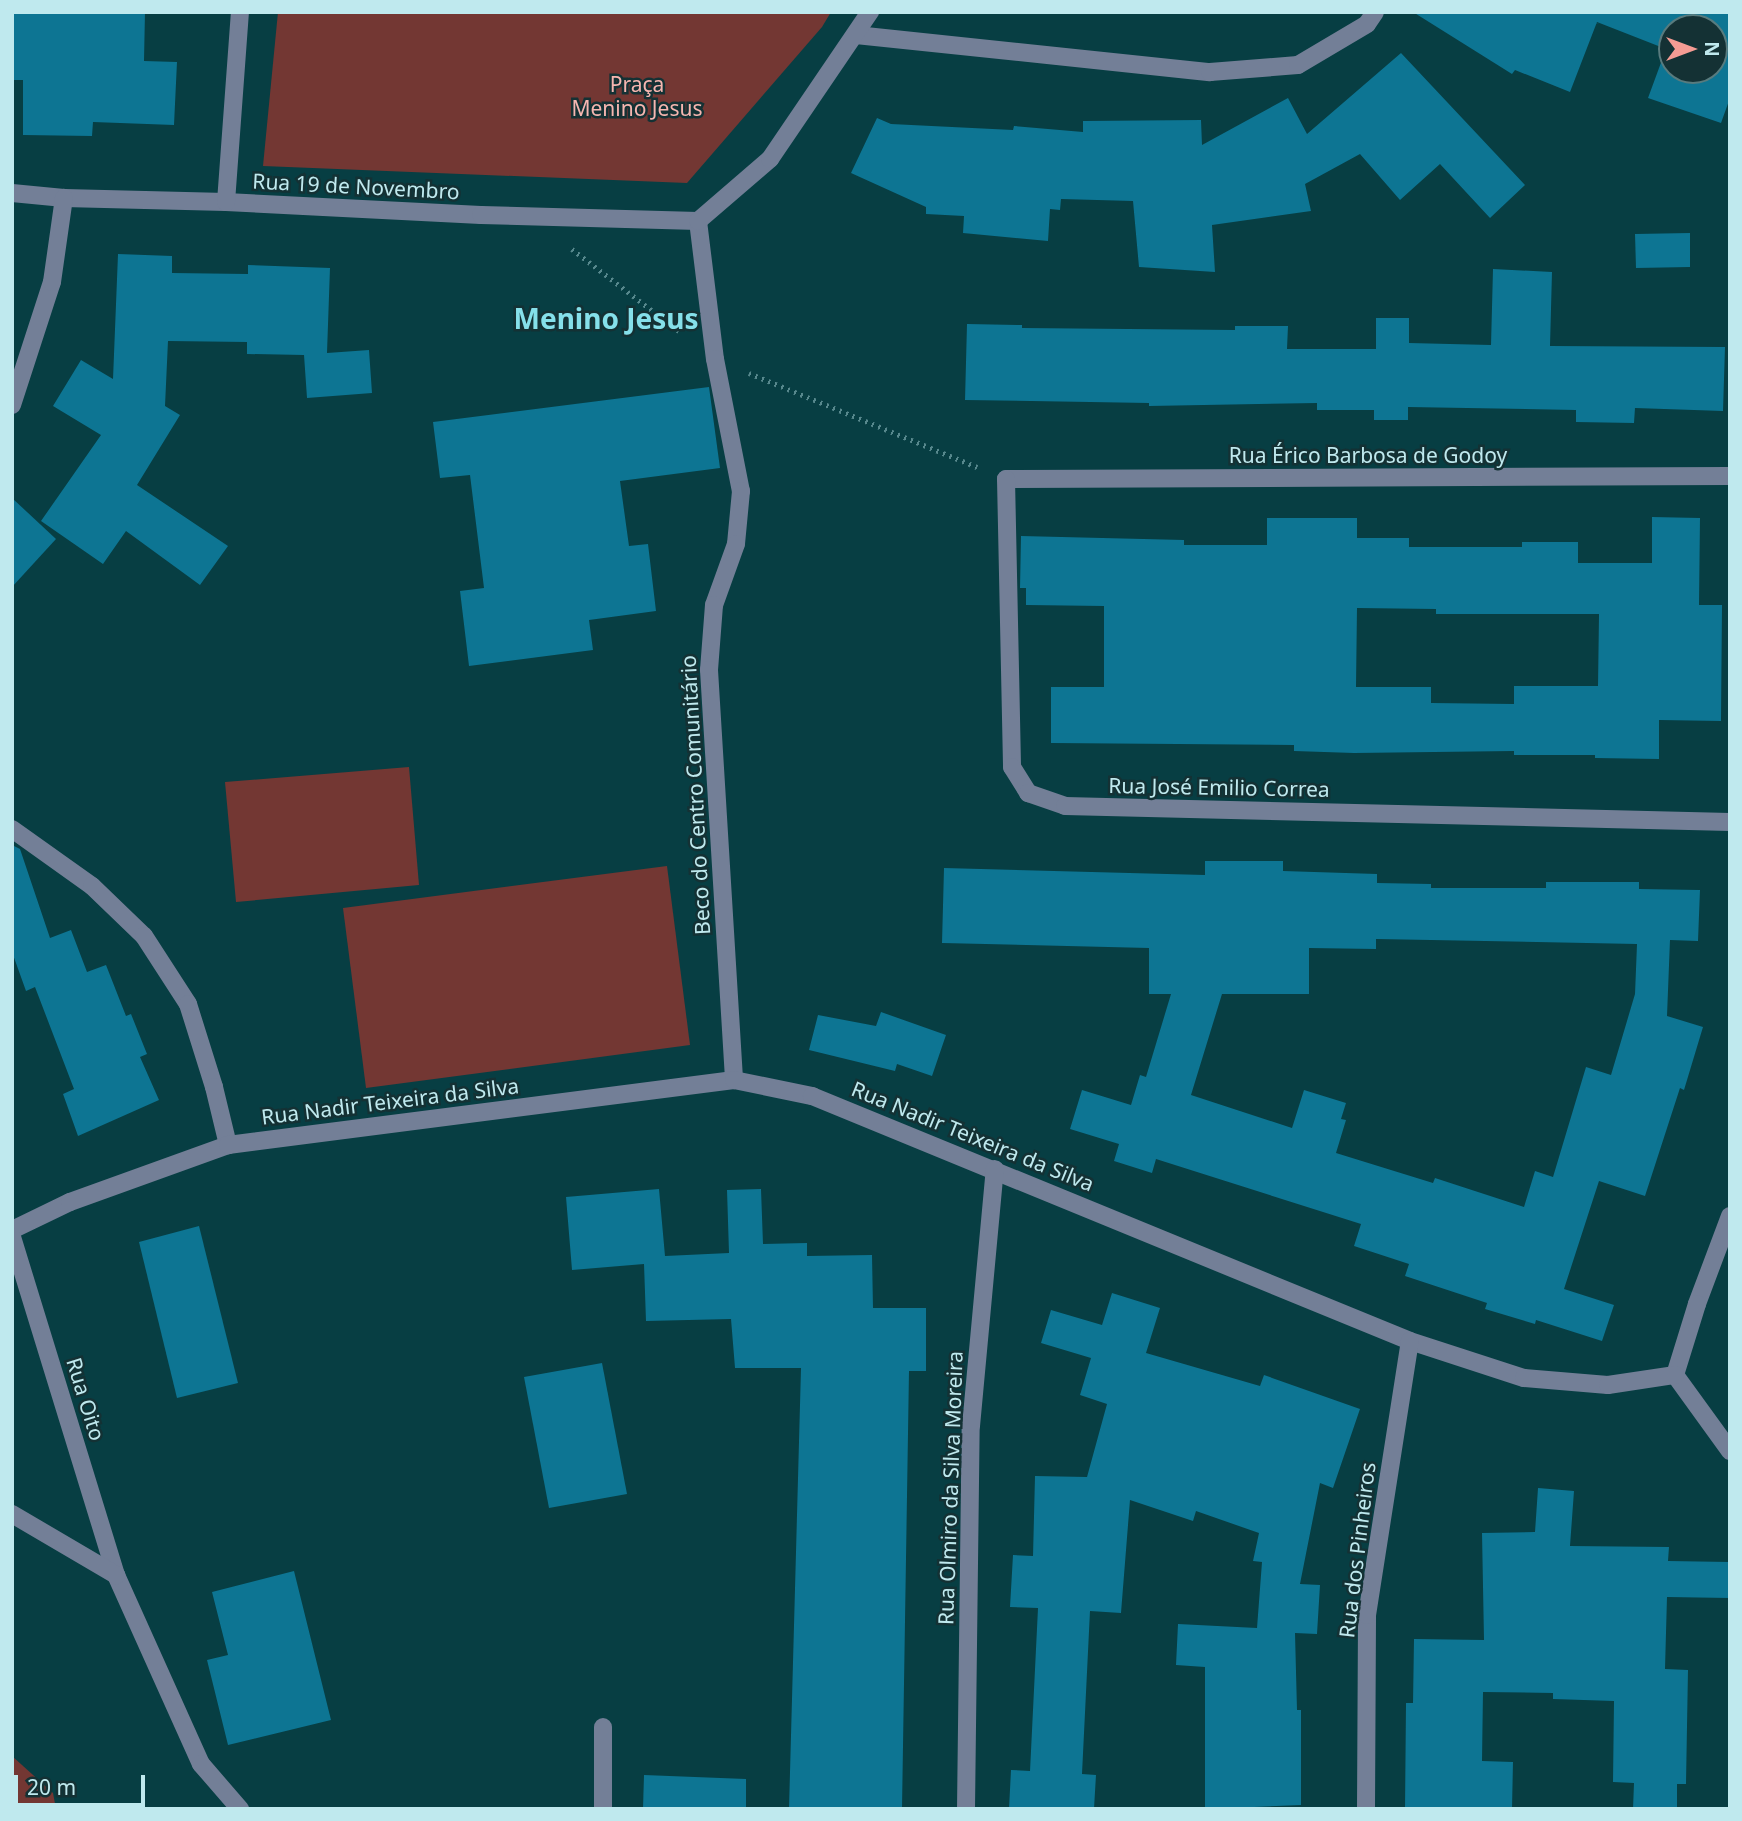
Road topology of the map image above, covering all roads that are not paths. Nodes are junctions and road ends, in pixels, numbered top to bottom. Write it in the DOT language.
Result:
graph roads {
  1 [pos="240,12"];
  2 [pos="870,12"];
  3 [pos="1375,12"];
  4 [pos="856,35"];
  5 [pos="12,193"];
  6 [pos="64,198"];
  7 [pos="226,202"];
  8 [pos="698,221"];
  9 [pos="12,405"];
  10 [pos="1730,475"];
  11 [pos="1006,479"];
  12 [pos="1730,822"];
  13 [pos="12,829"];
  14 [pos="734,1080"];
  15 [pos="228,1145"];
  16 [pos="995,1169"];
  17 [pos="1730,1216"];
  18 [pos="12,1230"];
  19 [pos="12,1237"];
  20 [pos="1410,1341"];
  21 [pos="1675,1375"];
  22 [pos="1730,1451"];
  23 [pos="12,1514"];
  24 [pos="116,1575"];
  25 [pos="604,1727"];
  26 [pos="240,1809"];
  27 [pos="603,1809"];
  28 [pos="966,1809"];
  29 [pos="1366,1809"];
  1 -- 7 [label="street"];
  2 -- 4 [label="street"];
  3 -- 4 [label="street"];
  4 -- 8 [label="street"];
  5 -- 6 [label="street, Rua 19 de Novembro"];
  6 -- 7 [label="street, Rua 19 de Novembro"];
  6 -- 9 [label="street"];
  7 -- 8 [label="street, Rua 19 de Novembro"];
  8 -- 14 [label="street, Beco do Centro Comunitário"];
  10 -- 11 [label="street, Rua Érico Barbosa de Godoy"];
  11 -- 12 [label="street, Rua José Emilio Correa"];
  13 -- 15 [label="street"];
  14 -- 15 [label="street, Rua Nadir Teixeira da Silva"];
  14 -- 16 [label="street, Rua Nadir Teixeira da Silva"];
  15 -- 18 [label="street, Rua Nadir Teixeira da Silva"];
  16 -- 20 [label="street, Rua Nadir Teixeira da Silva"];
  16 -- 28 [label="street, Rua Olmiro da Silva Moreira"];
  17 -- 21 [label="street"];
  19 -- 24 [label="street, Rua Oito"];
  20 -- 21 [label="street, Rua Nadir Teixeira da Silva"];
  20 -- 29 [label="street, Rua dos Pinheiros"];
  21 -- 22 [label="street"];
  23 -- 24 [label="street"];
  24 -- 26 [label="street, Rua Oito"];
  25 -- 27 [label="street"];
}
